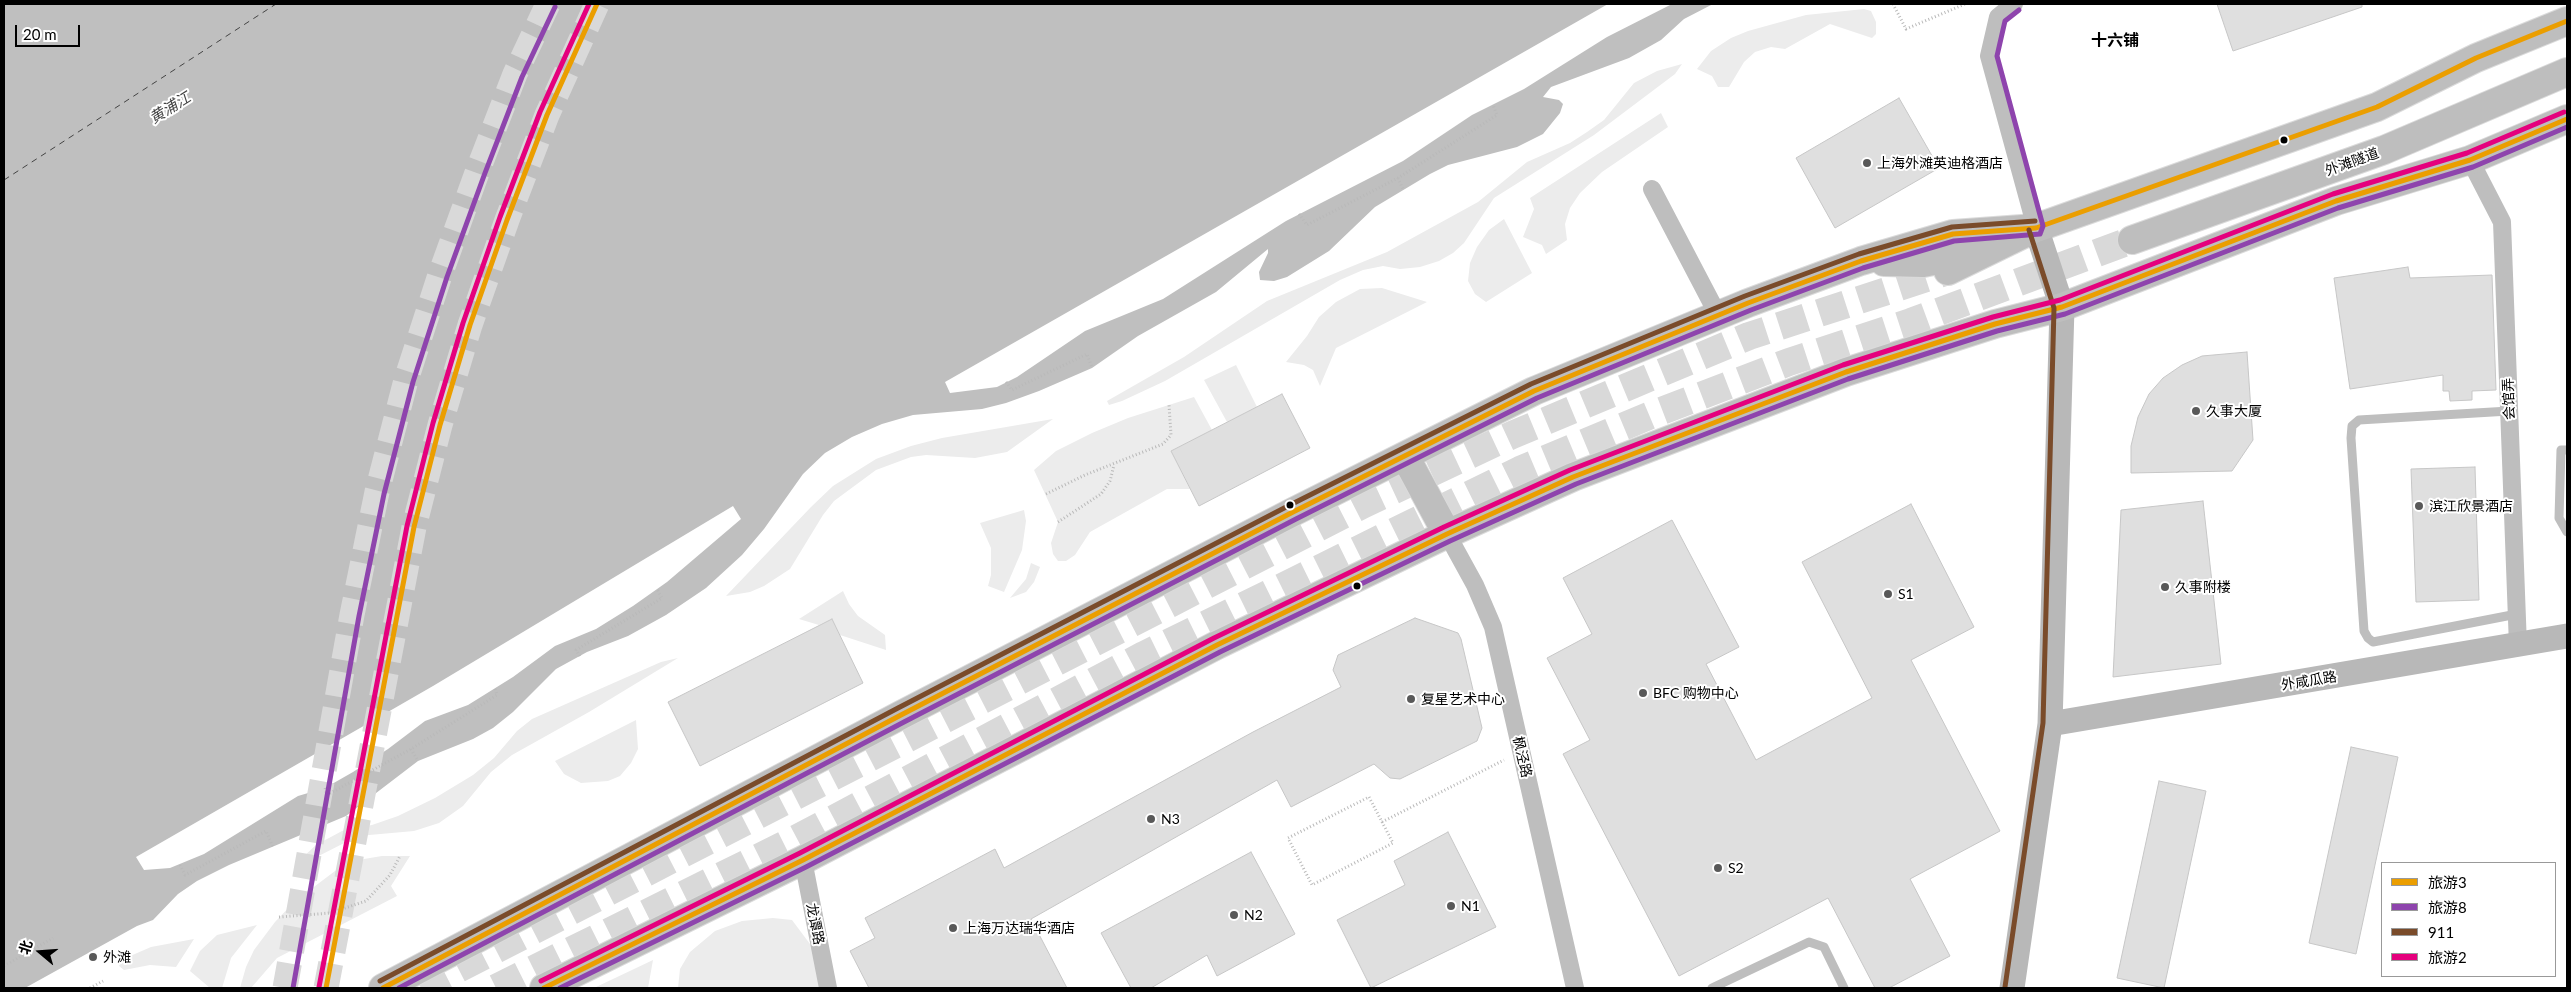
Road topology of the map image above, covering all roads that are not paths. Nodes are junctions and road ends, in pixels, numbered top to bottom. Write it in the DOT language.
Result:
graph roads {
  1 [pos="2014,4"];
  2 [pos="2567,21"];
  3 [pos="2567,72"];
  4 [pos="2567,119"];
  5 [pos="2470,160"];
  6 [pos="1652,189"];
  7 [pos="2036,228"];
  8 [pos="2132,240"];
  9 [pos="1994,248"];
  10 [pos="1861,261"];
  11 [pos="1948,271"];
  12 [pos="2062,307"];
  13 [pos="1718,315"];
  14 [pos="2509,411"];
  15 [pos="2567,450"];
  16 [pos="1405,456"];
  17 [pos="2567,532"];
  18 [pos="1447,534"];
  19 [pos="2517,614"];
  20 [pos="2567,636"];
  21 [pos="2518,646"];
  22 [pos="2050,724"];
  23 [pos="803,860"];
  24 [pos="383,988"];
  25 [pos="544,988"];
  26 [pos="828,988"];
  27 [pos="1575,988"];
  28 [pos="1712,988"];
  29 [pos="1844,988"];
  30 [pos="2012,988"];
  1 -- 7 [label="street"];
  2 -- 7 [label="main road"];
  3 -- 8 [label="main road, 外滩隧道"];
  4 -- 5 [label="main road"];
  5 -- 12 [label="main road"];
  5 -- 14 [label="street, 会馆弄"];
  6 -- 13 [label="street"];
  7 -- 9 [label="main road"];
  7 -- 10 [label="main road"];
  7 -- 12 [label="street"];
  9 -- 10 [label="main road"];
  9 -- 11 [label="main road"];
  10 -- 13 [label="main road"];
  12 -- 18 [label="main road"];
  12 -- 22 [label="street"];
  13 -- 16 [label="main road"];
  14 -- 19 [label="street, 会馆弄"];
  14 -- 19 [label="lane"];
  15 -- 17 [label="lane"];
  16 -- 18 [label="main road"];
  16 -- 24 [label="main road"];
  18 -- 23 [label="main road"];
  18 -- 27 [label="street, 枫泾路"];
  19 -- 21 [label="street, 会馆弄"];
  20 -- 21 [label="street, 外咸瓜路"];
  21 -- 22 [label="street, 外咸瓜路"];
  22 -- 30 [label="street"];
  23 -- 25 [label="main road"];
  23 -- 26 [label="street, 龙谭路"];
  28 -- 29 [label="lane"];
}
